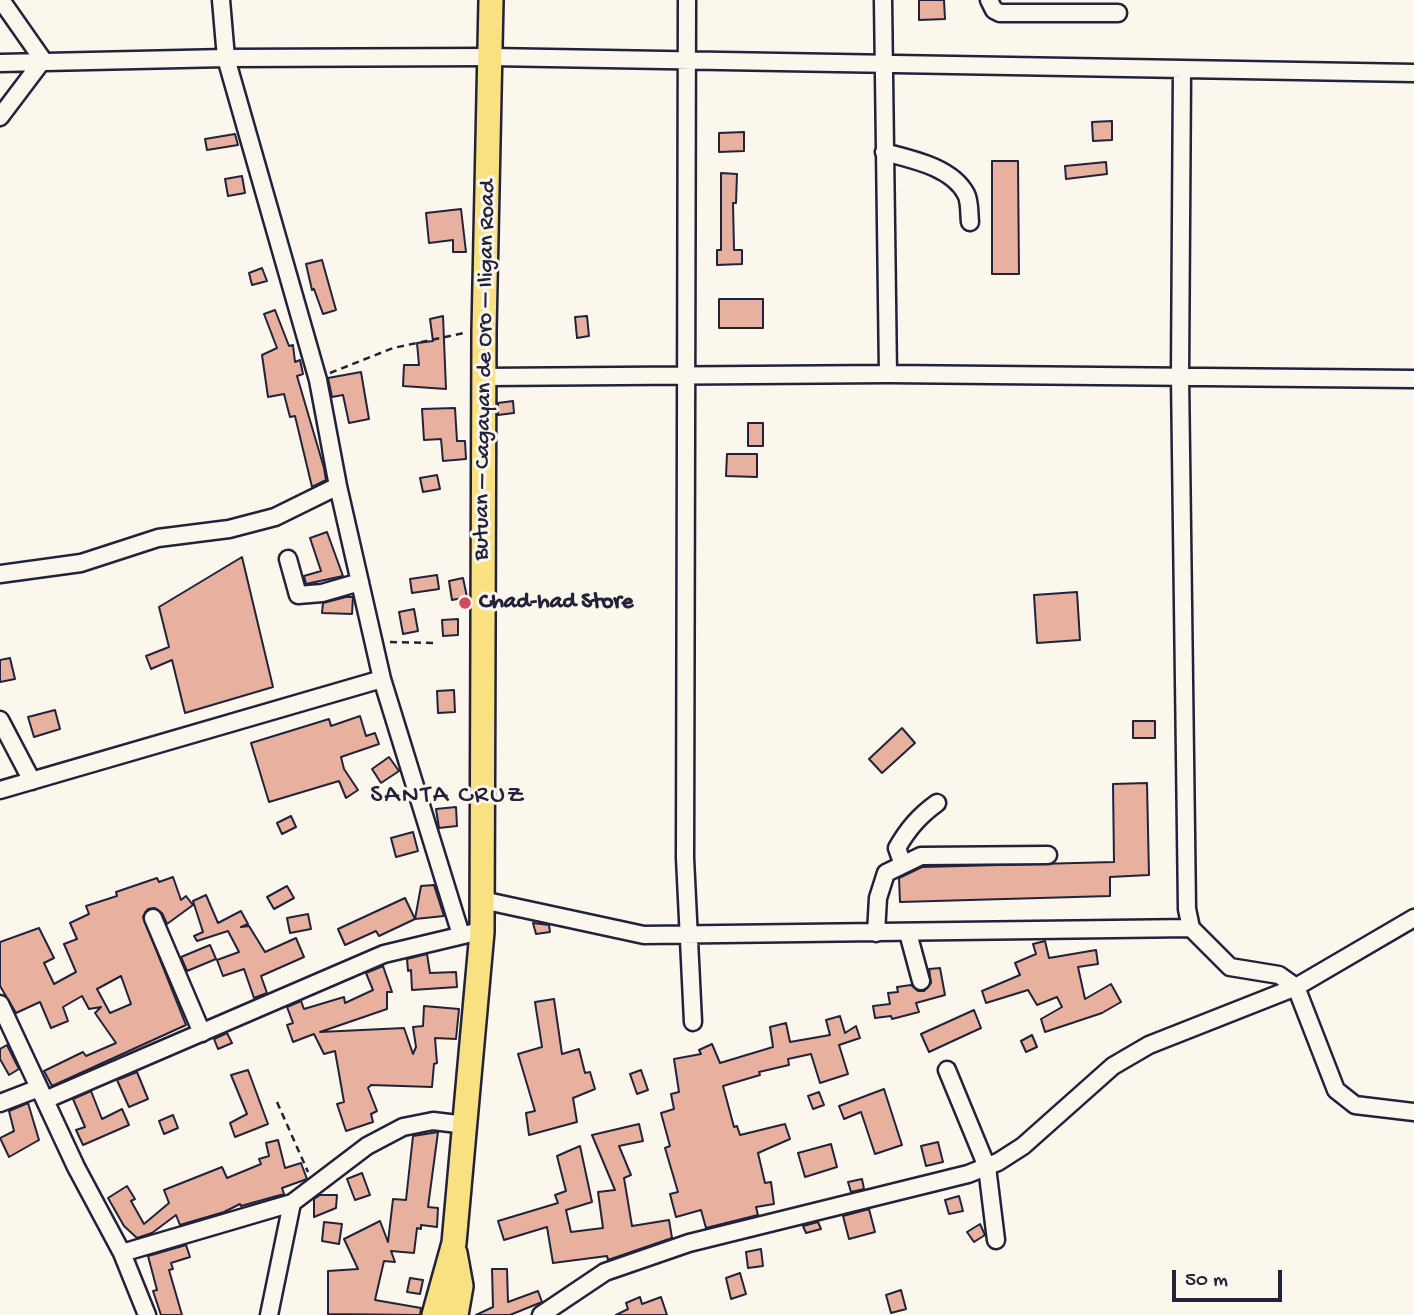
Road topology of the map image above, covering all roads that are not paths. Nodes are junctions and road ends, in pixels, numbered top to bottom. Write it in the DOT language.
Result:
graph roads {
  1 [pos="1,0"];
  2 [pos="221,0"];
  3 [pos="491,0"];
  4 [pos="687,0"];
  5 [pos="883,0"];
  6 [pos="989,0"];
  7 [pos="1118,13"];
  8 [pos="491,57"];
  9 [pos="226,58"];
  10 [pos="43,60"];
  11 [pos="688,61"];
  12 [pos="0,63"];
  13 [pos="883,65"];
  14 [pos="1182,69"];
  15 [pos="1414,73"];
  16 [pos="0,117"];
  17 [pos="884,152"];
  18 [pos="971,222"];
  19 [pos="888,374"];
  20 [pos="1180,376"];
  21 [pos="485,377"];
  22 [pos="686,377"];
  23 [pos="1413,380"];
  24 [pos="338,486"];
  25 [pos="288,559"];
  26 [pos="0,574"];
  27 [pos="360,582"];
  28 [pos="382,679"];
  29 [pos="0,720"];
  30 [pos="32,781"];
  31 [pos="0,790"];
  32 [pos="937,803"];
  33 [pos="1048,855"];
  34 [pos="902,862"];
  35 [pos="482,900"];
  36 [pos="153,918"];
  37 [pos="1414,918"];
  38 [pos="1191,928"];
  39 [pos="876,933"];
  40 [pos="908,933"];
  41 [pos="472,934"];
  42 [pos="690,935"];
  43 [pos="920,981"];
  44 [pos="1296,987"];
  45 [pos="0,1004"];
  46 [pos="693,1022"];
  47 [pos="202,1033"];
  48 [pos="947,1070"];
  49 [pos="42,1094"];
  50 [pos="0,1103"];
  51 [pos="1414,1112"];
  52 [pos="466,1125"];
  53 [pos="986,1167"];
  54 [pos="292,1203"];
  55 [pos="996,1240"];
  56 [pos="454,1243"];
  57 [pos="122,1253"];
  58 [pos="147,1315"];
  59 [pos="269,1315"];
  60 [pos="435,1315"];
  61 [pos="456,1315"];
  62 [pos="541,1315"];
  1 -- 10 [label="street"];
  2 -- 9 [label="street"];
  3 -- 8 [label="highway, Butuan – Cagayan de Oro – Iligan Road"];
  4 -- 11 [label="street"];
  5 -- 13 [label="street"];
  6 -- 7 [label="street"];
  8 -- 9 [label="street"];
  8 -- 11 [label="street"];
  8 -- 21 [label="highway, Butuan – Cagayan de Oro – Iligan Road"];
  9 -- 10 [label="street"];
  9 -- 24 [label="street"];
  10 -- 12 [label="street"];
  10 -- 16 [label="street"];
  11 -- 13 [label="street"];
  11 -- 22 [label="street"];
  13 -- 14 [label="street"];
  13 -- 17 [label="street"];
  14 -- 15 [label="street"];
  14 -- 20 [label="street"];
  17 -- 18 [label="street"];
  17 -- 19 [label="street"];
  19 -- 20 [label="street"];
  19 -- 22 [label="street"];
  20 -- 23 [label="street"];
  20 -- 38 [label="street"];
  21 -- 22 [label="street"];
  21 -- 35 [label="highway, Butuan – Cagayan de Oro – Iligan Road"];
  22 -- 42 [label="street"];
  24 -- 26 [label="street"];
  24 -- 27 [label="street"];
  25 -- 27 [label="street"];
  27 -- 28 [label="street"];
  28 -- 30 [label="street"];
  28 -- 41 [label="street"];
  29 -- 30 [label="street"];
  30 -- 31 [label="street"];
  32 -- 34 [label="street"];
  33 -- 34 [label="street"];
  34 -- 39 [label="street"];
  35 -- 41 [label="highway, Butuan – Cagayan de Oro – Iligan Road"];
  35 -- 42 [label="street"];
  36 -- 47 [label="street"];
  37 -- 44 [label="street"];
  38 -- 40 [label="street"];
  38 -- 44 [label="street"];
  39 -- 40 [label="street"];
  39 -- 42 [label="street"];
  40 -- 43 [label="street"];
  41 -- 47 [label="street"];
  41 -- 52 [label="highway, Butuan – Cagayan de Oro – Iligan Road"];
  42 -- 46 [label="street"];
  44 -- 51 [label="street"];
  44 -- 53 [label="street"];
  45 -- 49 [label="street"];
  47 -- 49 [label="street"];
  48 -- 53 [label="street"];
  49 -- 50 [label="street"];
  49 -- 57 [label="street"];
  52 -- 54 [label="street"];
  52 -- 56 [label="highway, Butuan – Cagayan de Oro – Iligan Road"];
  53 -- 55 [label="street"];
  53 -- 62 [label="street"];
  54 -- 57 [label="street"];
  54 -- 59 [label="street"];
  56 -- 60 [label="highway, Butuan – Cagayan de Oro – Iligan Road"];
  56 -- 61 [label="highway, Butuan – Cagayan de Oro – Iligan Road"];
  57 -- 58 [label="street"];
}
